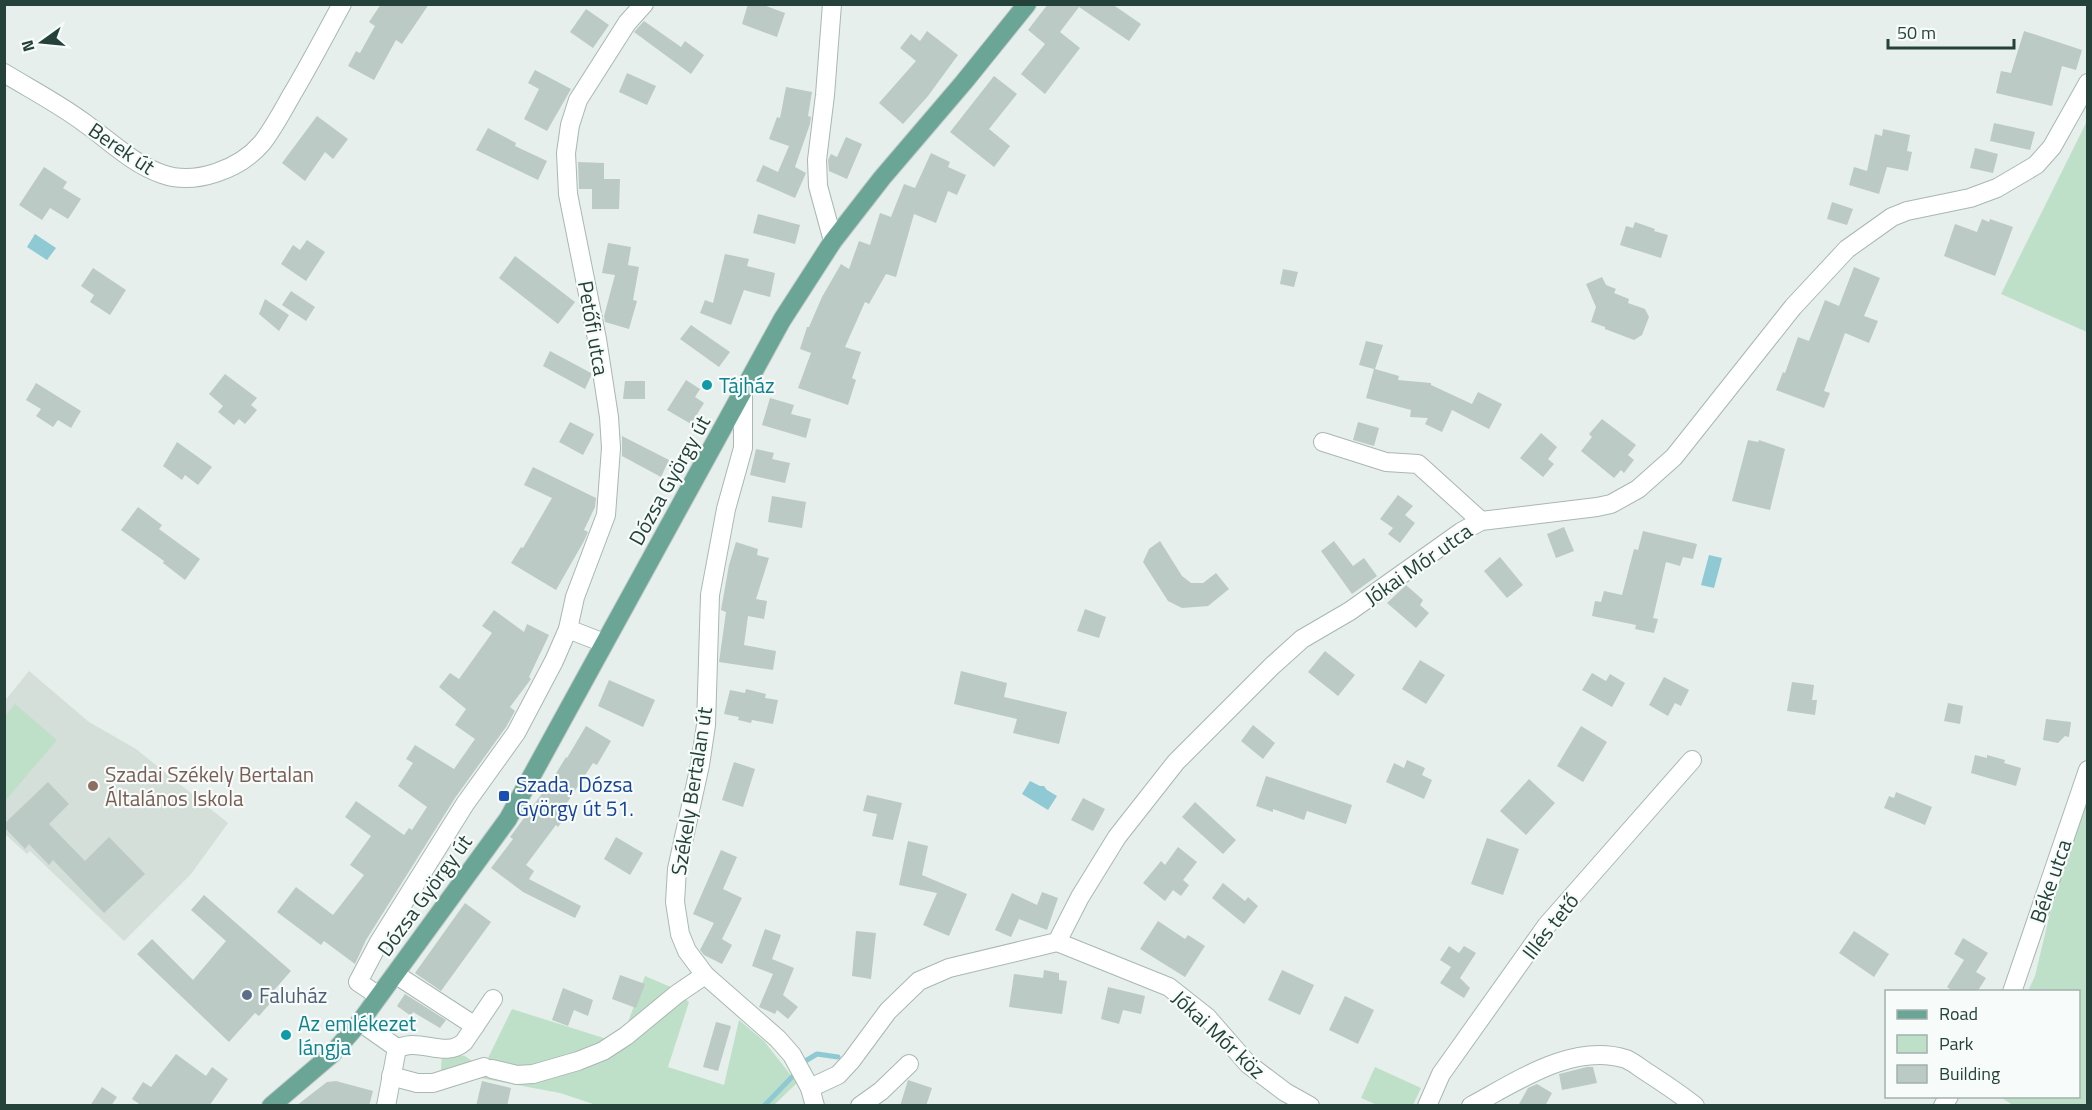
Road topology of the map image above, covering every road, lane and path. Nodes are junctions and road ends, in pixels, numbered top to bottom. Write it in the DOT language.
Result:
graph roads {
  1 [pos="342,4"];
  2 [pos="644,4"];
  3 [pos="832,4"];
  4 [pos="1027,4"];
  5 [pos="4,73"];
  6 [pos="2088,82"];
  7 [pos="833,241"];
  8 [pos="743,393"];
  9 [pos="1323,442"];
  10 [pos="1482,521"];
  11 [pos="568,629"];
  12 [pos="604,644"];
  13 [pos="1692,760"];
  14 [pos="2088,770"];
  15 [pos="1057,942"];
  16 [pos="395,974"];
  17 [pos="705,975"];
  18 [pos="2013,990"];
  19 [pos="379,996"];
  20 [pos="493,999"];
  21 [pos="360,1022"];
  22 [pos="475,1026"];
  23 [pos="397,1048"];
  24 [pos="909,1064"];
  25 [pos="391,1076"];
  26 [pos="810,1088"];
  27 [pos="387,1100"];
  28 [pos="271,1106"];
  29 [pos="815,1106"];
  30 [pos="860,1106"];
  31 [pos="1310,1106"];
  32 [pos="1427,1106"];
  33 [pos="1471,1106"];
  34 [pos="1695,1106"];
  1 -- 5 [label="street, Berek út"];
  2 -- 11 [label="street, Petőfi utca"];
  3 -- 7 [label="street"];
  4 -- 7 [label="main road, Dózsa György út"];
  6 -- 10 [label="street, Jókai Mór utca"];
  7 -- 8 [label="main road, Dózsa György út"];
  8 -- 12 [label="main road, Dózsa György út"];
  8 -- 17 [label="street, Székely Bertalan út"];
  9 -- 10 [label="street"];
  10 -- 15 [label="street, Jókai Mór utca"];
  11 -- 12 [label="street"];
  11 -- 19 [label="street, Dózsa György út"];
  12 -- 16 [label="main road, Dózsa György út"];
  13 -- 32 [label="street, Illés tető"];
  14 -- 18 [label="street, Béke utca"];
  15 -- 26 [label="street"];
  15 -- 31 [label="street, Jókai Mór köz"];
  16 -- 19 [label="main road, Dózsa György út"];
  16 -- 22 [label="street"];
  17 -- 25 [label="street"];
  17 -- 26 [label="street, Székely Bertalan út"];
  19 -- 21 [label="main road, Dózsa György út"];
  20 -- 22 [label="street"];
  21 -- 23 [label="street"];
  21 -- 28 [label="main road, Dózsa György út"];
  22 -- 23 [label="street"];
  23 -- 25 [label="street"];
  24 -- 30 [label="street"];
  25 -- 27 [label="street"];
  26 -- 29 [label="street, Székely Bertalan út"];
  33 -- 34 [label="street"];
}
